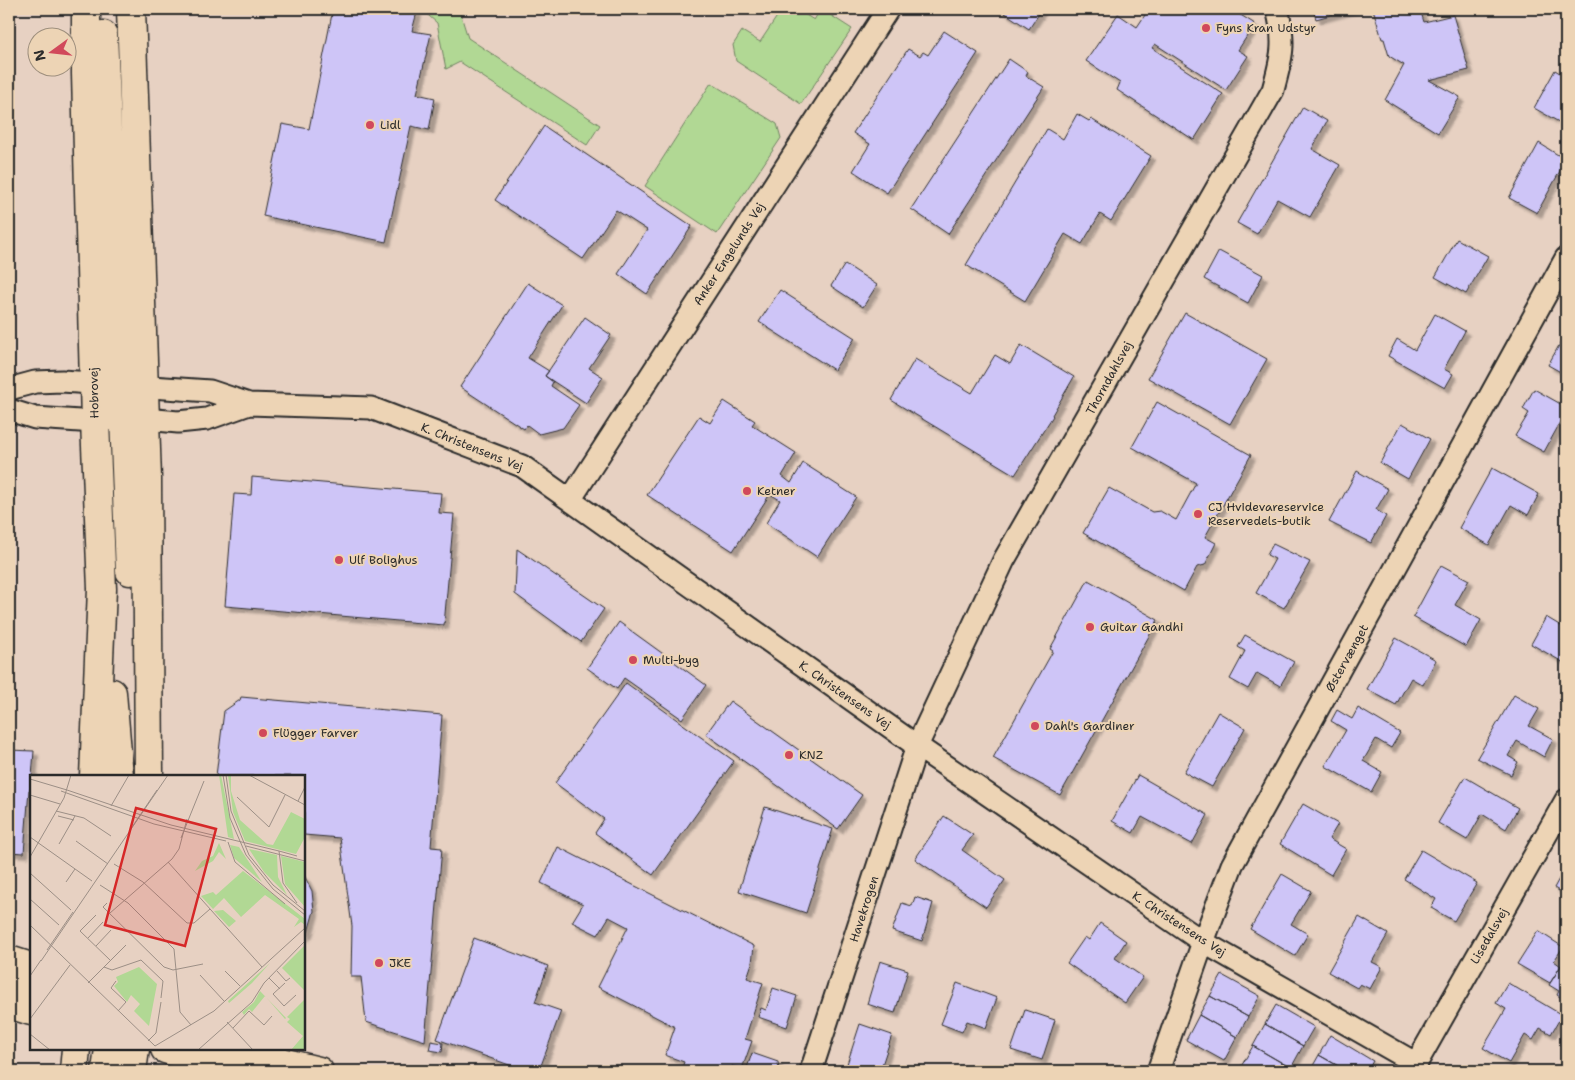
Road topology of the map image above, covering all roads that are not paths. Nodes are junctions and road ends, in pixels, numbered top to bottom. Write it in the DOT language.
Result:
graph roads {
  1 [pos="86,9"];
  2 [pos="100,9"];
  3 [pos="131,9"];
  4 [pos="888,9"];
  5 [pos="1276,9"];
  6 [pos="1566,258"];
  7 [pos="119,385"];
  8 [pos="9,389"];
  9 [pos="249,404"];
  10 [pos="9,410"];
  11 [pos="134,418"];
  12 [pos="95,422"];
  13 [pos="570,500"];
  14 [pos="102,589"];
  15 [pos="917,746"];
  16 [pos="94,775"];
  17 [pos="119,775"];
  18 [pos="149,775"];
  19 [pos="1566,800"];
  20 [pos="1203,942"];
  21 [pos="9,960"];
  22 [pos="30,967"];
  23 [pos="9,980"];
  24 [pos="30,987"];
  25 [pos="9,1004"];
  26 [pos="30,1011"];
  27 [pos="76,1050"];
  28 [pos="109,1050"];
  29 [pos="135,1050"];
  30 [pos="168,1050"];
  31 [pos="233,1050"];
  32 [pos="274,1050"];
  33 [pos="1414,1068"];
  34 [pos="74,1071"];
  35 [pos="106,1071"];
  36 [pos="132,1071"];
  37 [pos="232,1071"];
  38 [pos="319,1071"];
  39 [pos="332,1071"];
  40 [pos="811,1071"];
  41 [pos="1158,1071"];
  1 -- 7 [label="main road, Hobrovej"];
  2 -- 7 [label="main road"];
  3 -- 7 [label="main road, Hobrovej"];
  4 -- 13 [label="street, Anker Engelunds Vej"];
  5 -- 15 [label="street, Thorndahlsvej"];
  6 -- 20 [label="street, Østervænget"];
  7 -- 8 [label="street, K. Christensens Vej"];
  7 -- 9 [label="street, K. Christensens Vej"];
  7 -- 11 [label="main road"];
  7 -- 11 [label="main road, Hobrovej"];
  7 -- 12 [label="main road, Hobrovej"];
  9 -- 11 [label="street, K. Christensens Vej"];
  9 -- 13 [label="street, K. Christensens Vej"];
  10 -- 12 [label="street, K. Christensens Vej"];
  11 -- 12 [label="street, K. Christensens Vej"];
  11 -- 18 [label="main road, Hobrovej"];
  12 -- 14 [label="main road, Hobrovej"];
  13 -- 15 [label="street, K. Christensens Vej"];
  14 -- 16 [label="main road, Hobrovej"];
  14 -- 17 [label="main road"];
  15 -- 20 [label="street, K. Christensens Vej"];
  15 -- 40 [label="street, Havekrogen"];
  19 -- 33 [label="street, Lisedalsvej"];
  20 -- 33 [label="street, K. Christensens Vej"];
  20 -- 41 [label="street, Østervænget"];
  21 -- 22 [label="main road"];
  23 -- 24 [label="main road"];
  25 -- 26 [label="main road"];
  27 -- 34 [label="main road"];
  28 -- 35 [label="main road"];
  29 -- 36 [label="main road"];
  30 -- 37 [label="main road"];
  31 -- 38 [label="main road"];
  32 -- 39 [label="main road"];
}
